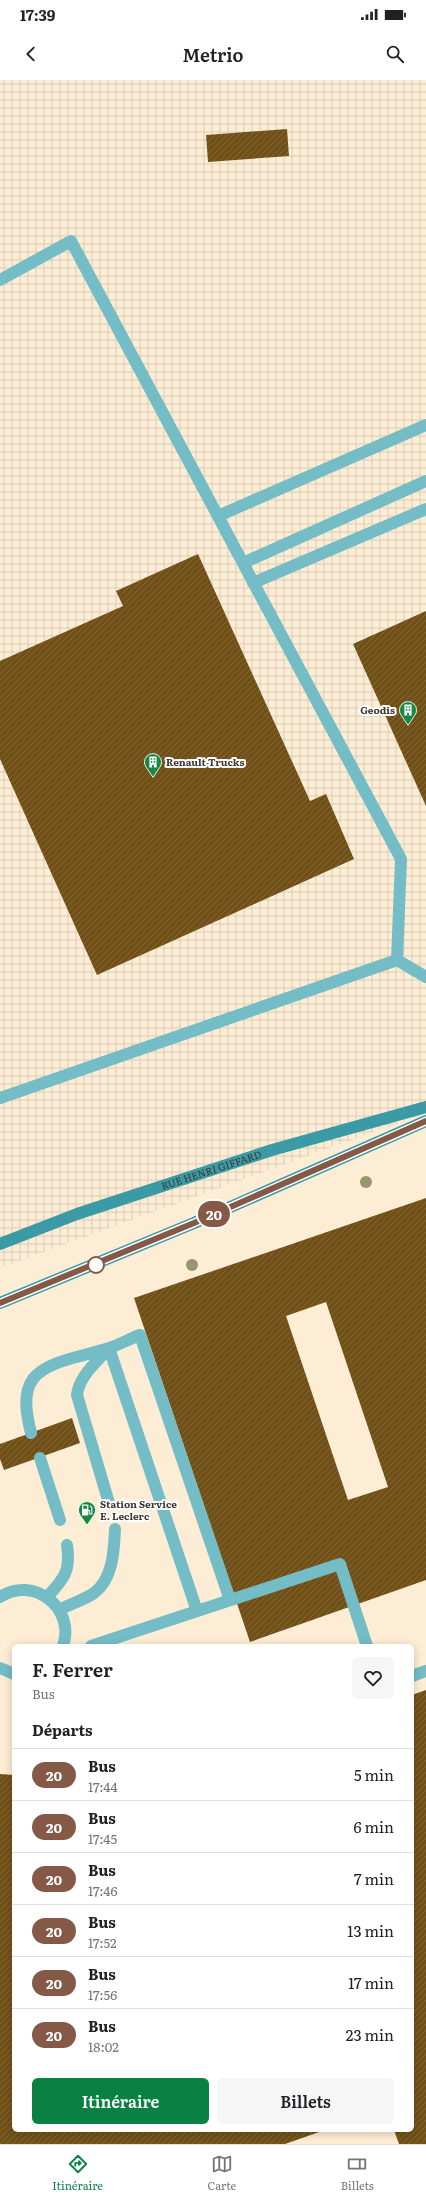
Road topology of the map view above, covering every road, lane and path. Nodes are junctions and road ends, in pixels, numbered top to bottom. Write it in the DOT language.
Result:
graph roads {
  1 [pos="0,280"];
  2 [pos="426,425"];
  3 [pos="426,481"];
  4 [pos="426,509"];
  5 [pos="218,516"];
  6 [pos="243,563"];
  7 [pos="253,583"];
  8 [pos="397,960"];
  9 [pos="426,977"];
  10 [pos="0,1098"];
  11 [pos="426,1107"];
  12 [pos="426,1121"];
  13 [pos="0,1244"];
  14 [pos="0,1303"];
  15 [pos="110,1348"];
  16 [pos="31,1433"];
  17 [pos="40,1458"];
  18 [pos="109,1503"];
  19 [pos="60,1520"];
  20 [pos="115,1529"];
  21 [pos="67,1545"];
  22 [pos="2,1592"];
  23 [pos="47,1596"];
  24 [pos="230,1600"];
  25 [pos="59,1610"];
  26 [pos="196,1611"];
  27 [pos="63,1644"];
  28 [pos="97,1644"];
  29 [pos="366,1644"];
  30 [pos="0,1668"];
  31 [pos="426,1671"];
  32 [pos="12,1673"];
  33 [pos="414,1675"];
  1 -- 5 [label="street"];
  2 -- 5 [label="street"];
  3 -- 6 [label="street"];
  4 -- 7 [label="street"];
  5 -- 6 [label="street"];
  6 -- 7 [label="street"];
  7 -- 8 [label="street"];
  8 -- 9 [label="street"];
  8 -- 10 [label="street"];
  11 -- 13 [label="street, RUE HENRI GIFFARD"];
  12 -- 14 [label="street"];
  15 -- 16 [label="street"];
  15 -- 18 [label="street"];
  15 -- 24 [label="street"];
  15 -- 26 [label="street"];
  17 -- 19 [label="street"];
  20 -- 25 [label="street"];
  21 -- 23 [label="street"];
  22 -- 23 [label="street"];
  23 -- 25 [label="street"];
  24 -- 26 [label="street"];
  24 -- 29 [label="street"];
  25 -- 27 [label="street"];
  26 -- 28 [label="street"];
  30 -- 32 [label="street"];
  31 -- 33 [label="street"];
}
